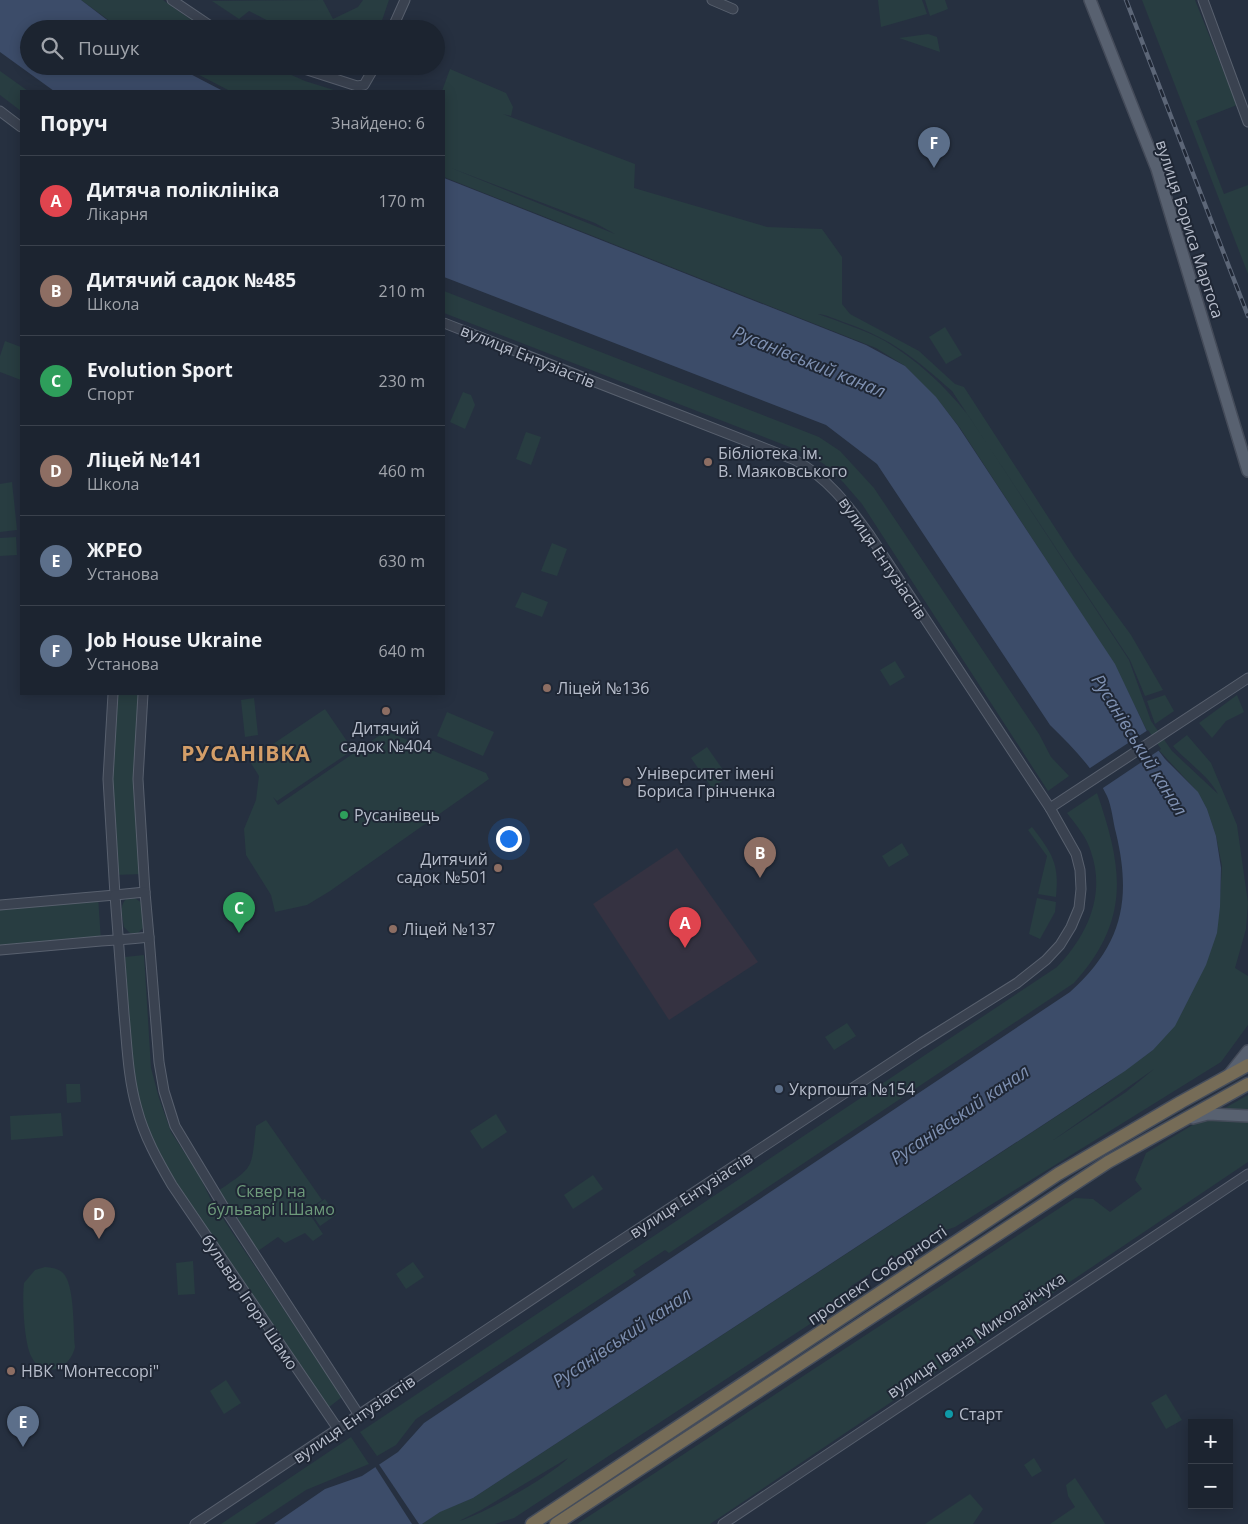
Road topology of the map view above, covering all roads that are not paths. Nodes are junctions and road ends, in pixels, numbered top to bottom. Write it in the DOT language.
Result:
graph roads {
  1 [pos="172,0"];
  2 [pos="405,0"];
  3 [pos="712,0"];
  4 [pos="1090,0"];
  5 [pos="1203,0"];
  6 [pos="734,9"];
  7 [pos="202,20"];
  8 [pos="396,20"];
  9 [pos="321,75"];
  10 [pos="370,75"];
  11 [pos="0,111"];
  12 [pos="1248,122"];
  13 [pos="20,126"];
  14 [pos="445,323"];
  15 [pos="1248,471"];
  16 [pos="1248,678"];
  17 [pos="113,695"];
  18 [pos="143,695"];
  19 [pos="1050,808"];
  20 [pos="145,892"];
  21 [pos="115,895"];
  22 [pos="0,905"];
  23 [pos="149,938"];
  24 [pos="119,940"];
  25 [pos="0,950"];
  26 [pos="1248,1051"];
  27 [pos="1248,1065"];
  28 [pos="1229,1075"];
  29 [pos="1248,1084"];
  30 [pos="1248,1116"];
  31 [pos="1172,1124"];
  32 [pos="1248,1174"];
  33 [pos="359,1415"];
  34 [pos="338,1429"];
  35 [pos="195,1524"];
  36 [pos="532,1524"];
  37 [pos="556,1524"];
  38 [pos="723,1524"];
  1 -- 7 [label="street"];
  2 -- 8 [label="street"];
  3 -- 6 [label="street"];
  4 -- 15 [label="main road, вулиця Бориса Мартоса"];
  5 -- 12 [label="street"];
  9 -- 10 [label="street"];
  11 -- 13 [label="street"];
  14 -- 19 [label="street, вулиця Ентузіастів"];
  16 -- 19 [label="street"];
  17 -- 21 [label="street"];
  18 -- 20 [label="street"];
  19 -- 33 [label="street, вулиця Ентузіастів"];
  20 -- 21 [label="street"];
  20 -- 23 [label="street, бульвар Ігоря Шамо"];
  21 -- 22 [label="street"];
  21 -- 24 [label="street, бульвар Ігоря Шамо"];
  23 -- 24 [label="street"];
  23 -- 33 [label="street, бульвар Ігоря Шамо"];
  24 -- 25 [label="street"];
  24 -- 34 [label="street, бульвар Ігоря Шамо"];
  26 -- 28 [label="main road"];
  27 -- 28 [label="highway, проспект Соборності"];
  28 -- 36 [label="highway, проспект Соборності"];
  29 -- 31 [label="highway, проспект Соборності"];
  30 -- 31 [label="main road"];
  31 -- 37 [label="highway, проспект Соборності"];
  32 -- 38 [label="street, вулиця Івана Миколайчука"];
  33 -- 34 [label="street, вулиця Ентузіастів"];
  34 -- 35 [label="street, вулиця Ентузіастів"];
}
